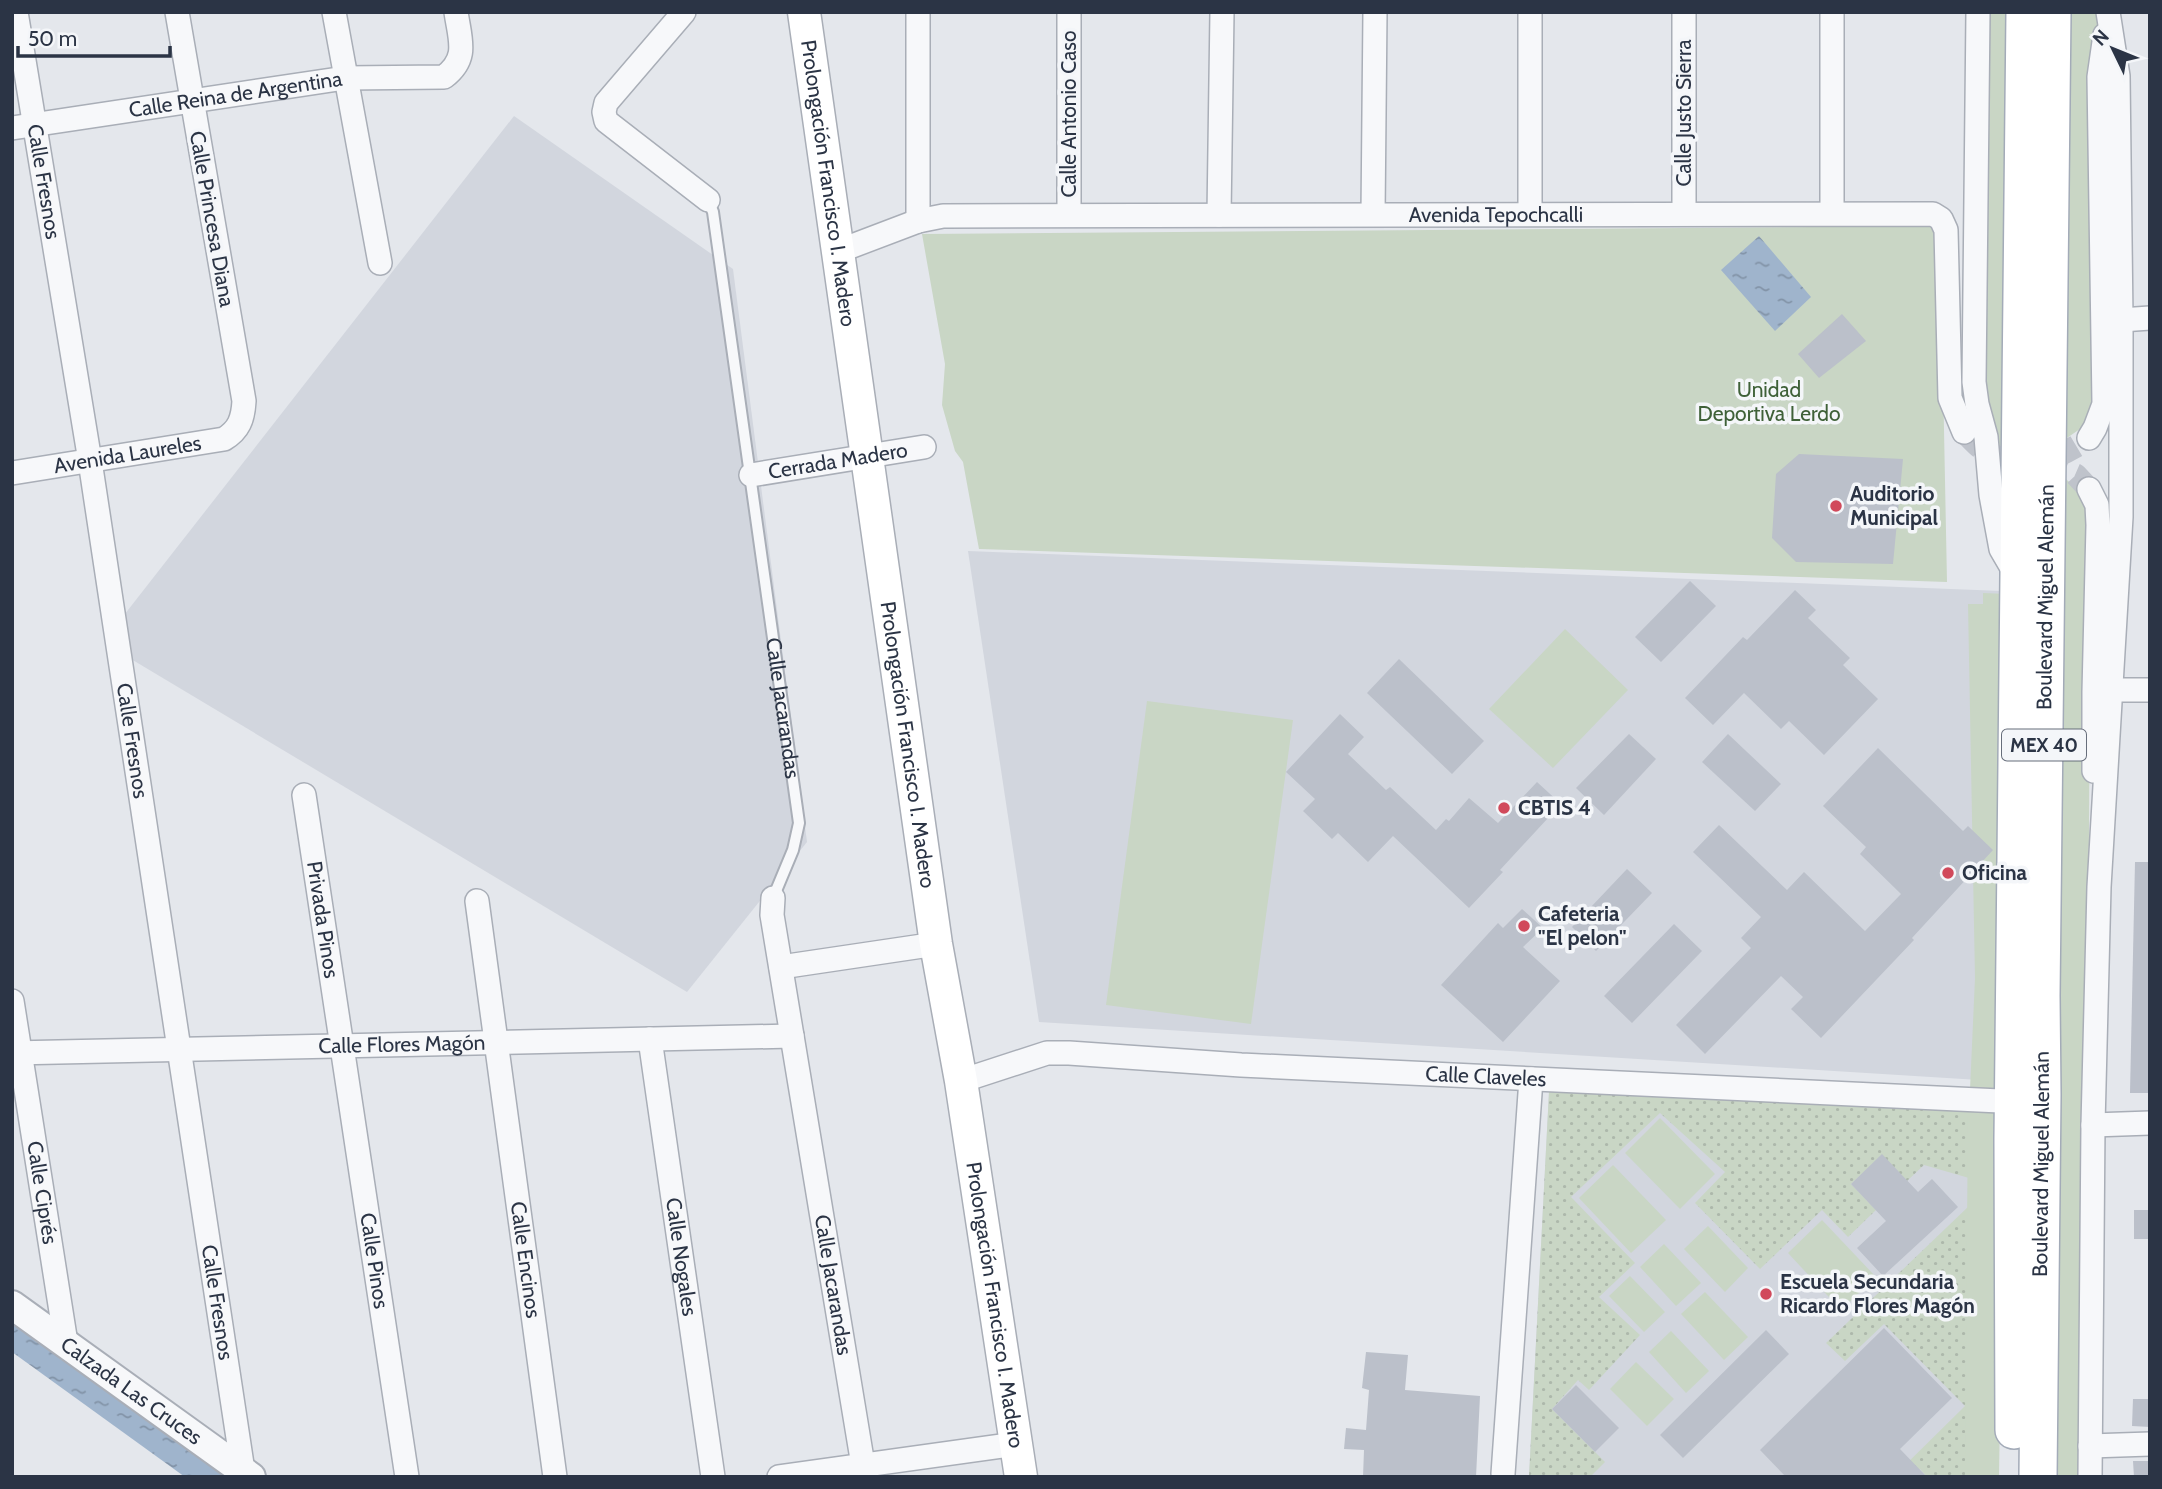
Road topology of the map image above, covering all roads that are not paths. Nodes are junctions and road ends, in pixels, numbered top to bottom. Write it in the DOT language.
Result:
graph roads {
  1 [pos="16,12"];
  2 [pos="177,12"];
  3 [pos="334,12"];
  4 [pos="456,12"];
  5 [pos="684,12"];
  6 [pos="804,12"];
  7 [pos="918,12"];
  8 [pos="1069,12"];
  9 [pos="1222,12"];
  10 [pos="1375,12"];
  11 [pos="1530,12"];
  12 [pos="1684,12"];
  13 [pos="1832,12"];
  14 [pos="1978,12"];
  15 [pos="2108,13"];
  16 [pos="2031,14"];
  17 [pos="345,78"];
  18 [pos="192,101"];
  19 [pos="23,126"];
  20 [pos="708,200"];
  21 [pos="1684,213"];
  22 [pos="1832,213"];
  23 [pos="1373,214"];
  24 [pos="1530,214"];
  25 [pos="1069,215"];
  26 [pos="1219,215"];
  27 [pos="918,221"];
  28 [pos="839,251"];
  29 [pos="380,264"];
  30 [pos="2150,318"];
  31 [pos="2121,320"];
  32 [pos="239,426"];
  33 [pos="1964,432"];
  34 [pos="2089,438"];
  35 [pos="924,447"];
  36 [pos="868,455"];
  37 [pos="90,461"];
  38 [pos="12,473"];
  39 [pos="751,475"];
  40 [pos="2089,489"];
  41 [pos="2019,580"];
  42 [pos="2112,690"];
  43 [pos="2150,690"];
  44 [pos="304,795"];
  45 [pos="2099,887"];
  46 [pos="772,898"];
  47 [pos="477,901"];
  48 [pos="936,944"];
  49 [pos="780,967"];
  50 [pos="12,1001"];
  51 [pos="792,1036"];
  52 [pos="650,1039"];
  53 [pos="496,1043"];
  54 [pos="341,1046"];
  55 [pos="178,1049"];
  56 [pos="16,1053"];
  57 [pos="1531,1079"];
  58 [pos="961,1081"];
  59 [pos="2015,1095"];
  60 [pos="2150,1123"];
  61 [pos="2093,1125"];
  62 [pos="12,1305"];
  63 [pos="66,1343"];
  64 [pos="1016,1444"];
  65 [pos="2150,1444"];
  66 [pos="2090,1446"];
  67 [pos="864,1471"];
  68 [pos="247,1474"];
  69 [pos="1503,1474"];
  70 [pos="407,1477"];
  71 [pos="555,1477"];
  72 [pos="713,1477"];
  73 [pos="779,1477"];
  74 [pos="1021,1477"];
  75 [pos="2014,1477"];
  76 [pos="2038,1477"];
  77 [pos="2090,1477"];
  1 -- 19 [label="street, Calle Fresnos"];
  2 -- 18 [label="street, Calle Princesa Diana"];
  3 -- 17 [label="street"];
  4 -- 17 [label="street, Calle Reina de Argentina"];
  5 -- 20 [label="street, Calle Jacarandas"];
  6 -- 28 [label="main road, Prolongación Francisco I. Madero"];
  7 -- 27 [label="street"];
  8 -- 25 [label="street, Calle Antonio Caso"];
  9 -- 26 [label="street"];
  10 -- 23 [label="street"];
  11 -- 24 [label="street"];
  12 -- 21 [label="street, Calle Justo Sierra"];
  13 -- 22 [label="street"];
  14 -- 41 [label="street"];
  15 -- 31 [label="street"];
  15 -- 34 [label="street"];
  16 -- 41 [label="main road, Boulevard Miguel Alemán / MEX 40"];
  16 -- 76 [label="main road, Boulevard Miguel Alemán / MEX 40"];
  17 -- 18 [label="street, Calle Reina de Argentina"];
  17 -- 29 [label="street"];
  18 -- 19 [label="street, Calle Reina de Argentina"];
  18 -- 32 [label="street, Calle Princesa Diana"];
  19 -- 37 [label="street, Calle Fresnos"];
  20 -- 39 [label="lane, Calle Jacarandas"];
  21 -- 22 [label="street, Avenida Tepochcalli"];
  21 -- 24 [label="street, Avenida Tepochcalli"];
  22 -- 33 [label="street, Avenida Tepochcalli"];
  23 -- 24 [label="street, Avenida Tepochcalli"];
  23 -- 26 [label="street, Avenida Tepochcalli"];
  25 -- 26 [label="street, Avenida Tepochcalli"];
  25 -- 27 [label="street, Avenida Tepochcalli"];
  27 -- 28 [label="street, Avenida Tepochcalli"];
  28 -- 36 [label="main road, Prolongación Francisco I. Madero"];
  30 -- 31 [label="street"];
  31 -- 42 [label="street"];
  32 -- 37 [label="street, Avenida Laureles"];
  35 -- 36 [label="street, Cerrada Madero"];
  36 -- 39 [label="street, Cerrada Madero"];
  36 -- 48 [label="main road, Prolongación Francisco I. Madero"];
  37 -- 38 [label="street, Avenida Laureles"];
  37 -- 55 [label="street, Calle Fresnos"];
  39 -- 46 [label="lane, Calle Jacarandas"];
  40 -- 45 [label="street"];
  41 -- 59 [label="main road, Boulevard Miguel Alemán / MEX 40"];
  42 -- 43 [label="street"];
  42 -- 45 [label="street"];
  44 -- 54 [label="street, Privada Pinos"];
  45 -- 61 [label="street"];
  46 -- 49 [label="street, Calle Jacarandas"];
  47 -- 53 [label="street, Calle Encinos"];
  48 -- 49 [label="street"];
  48 -- 58 [label="main road, Prolongación Francisco I. Madero"];
  49 -- 51 [label="street, Calle Jacarandas"];
  50 -- 56 [label="street, Calle Ciprés"];
  51 -- 52 [label="street, Calle Flores Magón"];
  51 -- 67 [label="street, Calle Jacarandas"];
  52 -- 53 [label="street, Calle Flores Magón"];
  52 -- 72 [label="street, Calle Nogales"];
  53 -- 54 [label="street, Calle Flores Magón"];
  53 -- 71 [label="street, Calle Encinos"];
  54 -- 55 [label="street, Calle Flores Magón"];
  54 -- 70 [label="street, Calle Pinos"];
  55 -- 56 [label="street, Calle Flores Magón"];
  55 -- 68 [label="street, Calle Fresnos"];
  56 -- 63 [label="street, Calle Ciprés"];
  57 -- 58 [label="street, Calle Claveles"];
  57 -- 59 [label="street, Calle Claveles"];
  57 -- 69 [label="street"];
  58 -- 64 [label="main road, Prolongación Francisco I. Madero"];
  59 -- 75 [label="main road, Boulevard Miguel Alemán / MEX 40"];
  60 -- 61 [label="street"];
  61 -- 66 [label="street"];
  62 -- 63 [label="street, Calzada Las Cruces"];
  63 -- 68 [label="street, Calzada Las Cruces"];
  64 -- 67 [label="street"];
  64 -- 74 [label="main road, Prolongación Francisco I. Madero"];
  65 -- 66 [label="street"];
  66 -- 77 [label="street"];
  67 -- 73 [label="street"];
}
